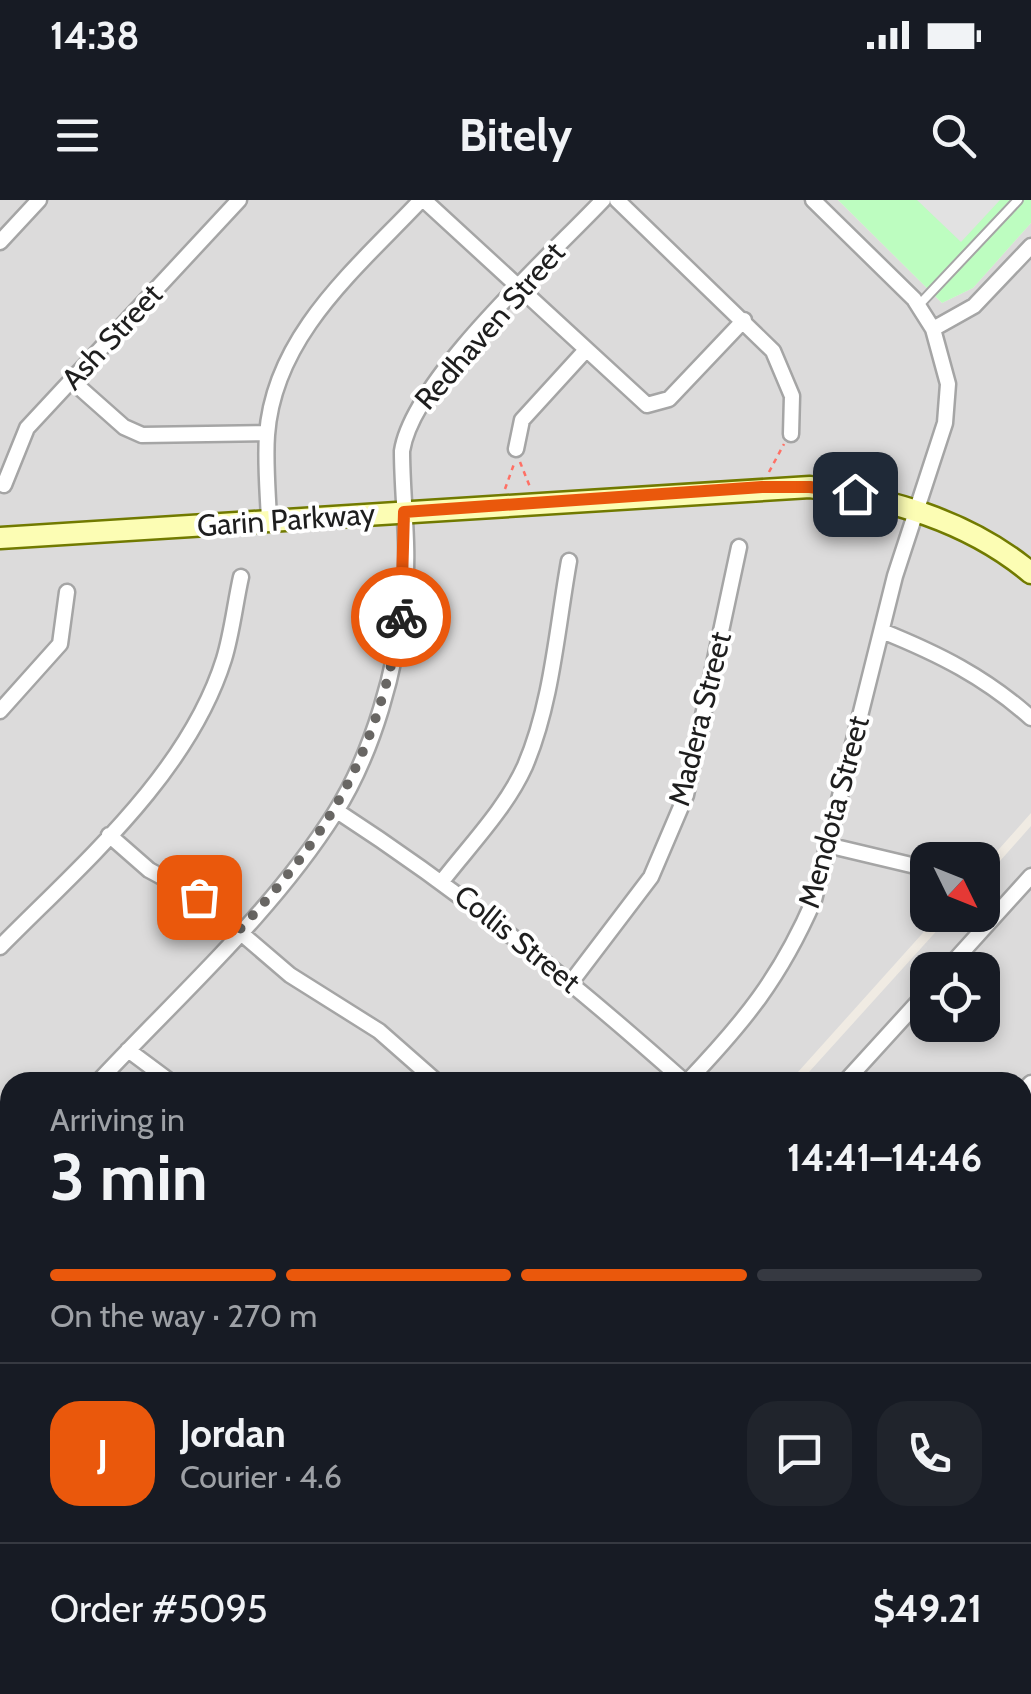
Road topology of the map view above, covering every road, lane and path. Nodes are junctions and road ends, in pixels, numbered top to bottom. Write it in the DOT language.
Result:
graph roads {
  1 [pos="39,200"];
  2 [pos="239,200"];
  3 [pos="422,200"];
  4 [pos="604,200"];
  5 [pos="617,200"];
  6 [pos="813,200"];
  7 [pos="1017,201"];
  8 [pos="0,242"];
  9 [pos="1031,246"];
  10 [pos="519,289"];
  11 [pos="918,306"];
  12 [pos="744,320"];
  13 [pos="933,329"];
  14 [pos="585,351"];
  15 [pos="71,380"];
  16 [pos="267,433"];
  17 [pos="791,434"];
  18 [pos="516,449"];
  19 [pos="4,485"];
  20 [pos="762,487"];
  21 [pos="532,504"];
  22 [pos="502,506"];
  23 [pos="916,509"];
  24 [pos="404,512"];
  25 [pos="269,521"];
  26 [pos="0,538"];
  27 [pos="739,547"];
  28 [pos="569,561"];
  29 [pos="1031,573"];
  30 [pos="241,576"];
  31 [pos="66,592"];
  32 [pos="882,631"];
  33 [pos="0,711"];
  34 [pos="1031,718"];
  35 [pos="337,810"];
  36 [pos="109,835"];
  37 [pos="828,846"];
  38 [pos="910,865"];
  39 [pos="1031,876"];
  40 [pos="443,880"];
  41 [pos="239,930"];
  42 [pos="0,947"];
  43 [pos="962,952"];
  44 [pos="572,981"];
  45 [pos="910,1010"];
  46 [pos="128,1050"];
  47 [pos="107,1072"];
  48 [pos="158,1072"];
  49 [pos="425,1072"];
  50 [pos="675,1072"];
  51 [pos="696,1072"];
  52 [pos="853,1072"];
  1 -- 8 [label="street"];
  2 -- 15 [label="street, Ash Street"];
  3 -- 10 [label="street"];
  3 -- 16 [label="street"];
  4 -- 10 [label="street, Redhaven Street"];
  5 -- 12 [label="street"];
  6 -- 11 [label="street, Mendota Street"];
  7 -- 11 [label="lane"];
  9 -- 13 [label="street"];
  10 -- 14 [label="street"];
  10 -- 24 [label="street, Redhaven Street"];
  11 -- 13 [label="street, Mendota Street"];
  12 -- 14 [label="street"];
  12 -- 17 [label="street"];
  13 -- 23 [label="street, Mendota Street"];
  14 -- 18 [label="street"];
  15 -- 16 [label="street"];
  15 -- 19 [label="street, Ash Street"];
  16 -- 25 [label="street"];
  17 -- 20 [label="path"];
  20 -- 21 [label="street, Garin Parkway"];
  20 -- 23 [label="street, Garin Parkway"];
  21 -- 22 [label="street, Garin Parkway"];
  21 -- 22 [label="path"];
  22 -- 24 [label="street, Garin Parkway"];
  23 -- 29 [label="street, Garin Parkway"];
  23 -- 32 [label="street, Mendota Street"];
  24 -- 25 [label="street, Garin Parkway"];
  24 -- 35 [label="street, Redhaven Street"];
  25 -- 26 [label="street, Garin Parkway"];
  27 -- 44 [label="street, Madera Street"];
  28 -- 40 [label="street"];
  30 -- 36 [label="street"];
  31 -- 33 [label="street"];
  32 -- 34 [label="street"];
  32 -- 37 [label="street, Mendota Street"];
  35 -- 40 [label="street, Collis Street"];
  35 -- 41 [label="street, Redhaven Street"];
  36 -- 41 [label="street"];
  36 -- 42 [label="street"];
  37 -- 38 [label="street"];
  37 -- 51 [label="street, Mendota Street"];
  39 -- 43 [label="street"];
  40 -- 44 [label="street, Collis Street"];
  41 -- 46 [label="street, Redhaven Street"];
  41 -- 49 [label="street"];
  44 -- 50 [label="street, Collis Street"];
  45 -- 52 [label="street"];
  46 -- 47 [label="street, Redhaven Street"];
  46 -- 48 [label="street"];
}
